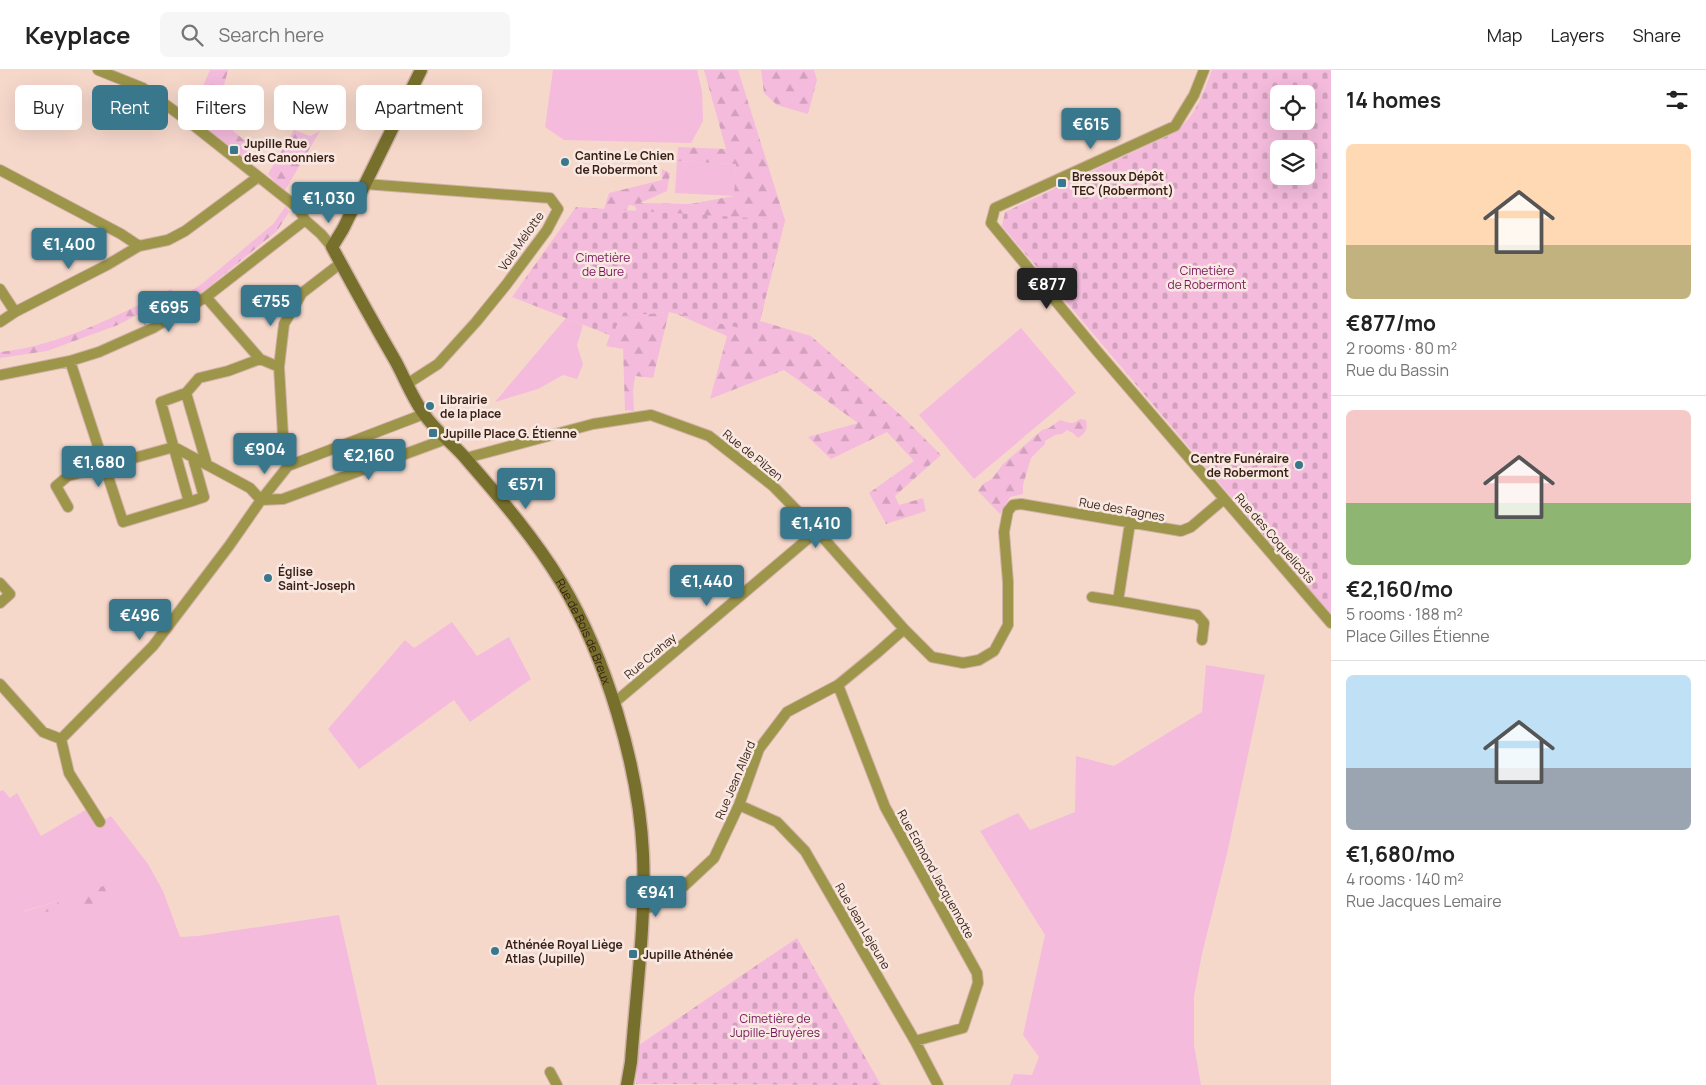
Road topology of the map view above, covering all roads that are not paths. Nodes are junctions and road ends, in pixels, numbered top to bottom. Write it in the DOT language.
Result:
graph roads {
  1 [pos="98,70"];
  2 [pos="421,70"];
  3 [pos="1204,70"];
  4 [pos="0,170"];
  5 [pos="258,177"];
  6 [pos="365,184"];
  7 [pos="305,220"];
  8 [pos="139,246"];
  9 [pos="332,247"];
  10 [pos="341,263"];
  11 [pos="0,289"];
  12 [pos="206,297"];
  13 [pos="15,312"];
  14 [pos="0,322"];
  15 [pos="260,360"];
  16 [pos="70,361"];
  17 [pos="279,367"];
  18 [pos="0,375"];
  19 [pos="407,384"];
  20 [pos="186,392"];
  21 [pos="424,414"];
  22 [pos="446,440"];
  23 [pos="174,447"];
  24 [pos="194,458"];
  25 [pos="466,458"];
  26 [pos="207,465"];
  27 [pos="105,466"];
  28 [pos="288,466"];
  29 [pos="1224,499"];
  30 [pos="261,500"];
  31 [pos="189,502"];
  32 [pos="68,507"];
  33 [pos="1008,511"];
  34 [pos="1130,523"];
  35 [pos="817,531"];
  36 [pos="0,583"];
  37 [pos="1092,597"];
  38 [pos="1118,601"];
  39 [pos="0,604"];
  40 [pos="1331,623"];
  41 [pos="904,629"];
  42 [pos="1202,640"];
  43 [pos="0,684"];
  44 [pos="838,685"];
  45 [pos="614,703"];
  46 [pos="61,739"];
  47 [pos="739,805"];
  48 [pos="100,822"];
  49 [pos="643,911"];
  50 [pos="915,1041"];
  51 [pos="550,1072"];
  52 [pos="557,1085"];
  53 [pos="627,1085"];
  54 [pos="938,1085"];
  1 -- 5 [label="street"];
  2 -- 6 [label="street"];
  3 -- 29 [label="street, Rue des Coquelicots"];
  4 -- 8 [label="street"];
  5 -- 7 [label="street"];
  5 -- 8 [label="street"];
  6 -- 9 [label="street"];
  6 -- 19 [label="street, Voie Mélotte"];
  7 -- 9 [label="street"];
  7 -- 12 [label="street"];
  8 -- 13 [label="street"];
  9 -- 10 [label="street, Rue de Bois de Breux"];
  10 -- 17 [label="street"];
  10 -- 19 [label="street, Rue de Bois de Breux"];
  11 -- 13 [label="street"];
  12 -- 15 [label="street"];
  12 -- 16 [label="street"];
  13 -- 14 [label="street"];
  15 -- 17 [label="street"];
  15 -- 20 [label="street"];
  16 -- 18 [label="street"];
  16 -- 27 [label="street"];
  17 -- 28 [label="street"];
  19 -- 21 [label="street, Rue de Bois de Breux"];
  20 -- 23 [label="street"];
  20 -- 26 [label="street"];
  21 -- 22 [label="street, Rue de Bois de Breux"];
  21 -- 28 [label="street"];
  22 -- 25 [label="street, Rue de Bois de Breux"];
  22 -- 30 [label="street"];
  23 -- 24 [label="street"];
  23 -- 27 [label="street"];
  23 -- 31 [label="street"];
  24 -- 26 [label="street"];
  24 -- 31 [label="street"];
  25 -- 35 [label="street, Rue de Pilzen"];
  25 -- 45 [label="street, Rue de Bois de Breux"];
  26 -- 30 [label="street"];
  27 -- 31 [label="street"];
  27 -- 32 [label="street"];
  28 -- 30 [label="street"];
  29 -- 34 [label="street, Rue des Fagnes"];
  29 -- 40 [label="street, Rue des Coquelicots"];
  30 -- 46 [label="street"];
  33 -- 34 [label="street, Rue des Fagnes"];
  33 -- 41 [label="street, Rue de Pilzen"];
  34 -- 38 [label="street"];
  35 -- 41 [label="street, Rue de Pilzen"];
  35 -- 45 [label="street, Rue Crahay"];
  36 -- 39 [label="street"];
  37 -- 38 [label="street"];
  38 -- 42 [label="street"];
  41 -- 44 [label="street, Rue Jean Allard"];
  43 -- 46 [label="street"];
  44 -- 47 [label="street, Rue Jean Allard"];
  44 -- 50 [label="street, Rue Edmond Jacquemotte"];
  45 -- 49 [label="street, Rue de Bois de Breux"];
  46 -- 48 [label="street"];
  47 -- 49 [label="street, Rue Jean Allard"];
  47 -- 50 [label="street, Rue Jean Lejeune"];
  49 -- 53 [label="street, Rue de Bois de Breux"];
  50 -- 54 [label="street, Rue Jean Lejeune"];
  51 -- 52 [label="street"];
}
